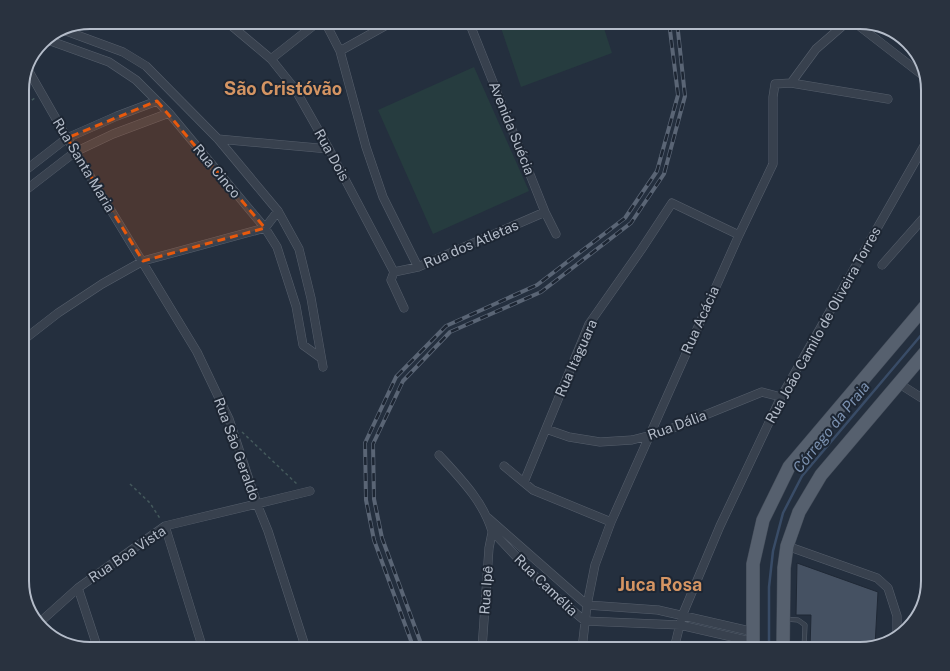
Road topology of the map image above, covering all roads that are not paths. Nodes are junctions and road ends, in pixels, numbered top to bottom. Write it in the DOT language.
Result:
graph roads {
  1 [pos="236,29"];
  2 [pos="309,29"];
  3 [pos="329,29"];
  4 [pos="379,29"];
  5 [pos="472,29"];
  6 [pos="838,29"];
  7 [pos="865,29"];
  8 [pos="70,32"];
  9 [pos="52,42"];
  10 [pos="340,51"];
  11 [pos="271,59"];
  12 [pos="916,65"];
  13 [pos="31,75"];
  14 [pos="791,83"];
  15 [pos="888,99"];
  16 [pos="157,101"];
  17 [pos="169,114"];
  18 [pos="67,138"];
  19 [pos="218,139"];
  20 [pos="329,148"];
  21 [pos="921,151"];
  22 [pos="75,152"];
  23 [pos="29,168"];
  24 [pos="29,188"];
  25 [pos="278,211"];
  26 [pos="545,212"];
  27 [pos="921,221"];
  28 [pos="265,228"];
  29 [pos="556,234"];
  30 [pos="739,235"];
  31 [pos="143,261"];
  32 [pos="882,265"];
  33 [pos="418,267"];
  34 [pos="394,272"];
  35 [pos="404,308"];
  36 [pos="921,311"];
  37 [pos="29,336"];
  38 [pos="921,356"];
  39 [pos="898,383"];
  40 [pos="781,397"];
  41 [pos="921,398"];
  42 [pos="546,429"];
  43 [pos="647,438"];
  44 [pos="439,455"];
  45 [pos="504,466"];
  46 [pos="524,482"];
  47 [pos="307,491"];
  48 [pos="257,504"];
  49 [pos="611,522"];
  50 [pos="492,524"];
  51 [pos="165,526"];
  52 [pos="787,546"];
  53 [pos="78,588"];
  54 [pos="586,605"];
  55 [pos="682,616"];
  56 [pos="43,619"];
  57 [pos="783,619"];
  58 [pos="585,621"];
  59 [pos="680,625"];
  60 [pos="897,630"];
  61 [pos="754,641"];
  62 [pos="96,642"];
  63 [pos="201,642"];
  64 [pos="304,642"];
  65 [pos="482,642"];
  66 [pos="583,642"];
  67 [pos="676,642"];
  68 [pos="783,642"];
  69 [pos="804,642"];
  1 -- 11 [label="street, Rua Dois"];
  2 -- 11 [label="street"];
  3 -- 10 [label="street"];
  4 -- 10 [label="street"];
  5 -- 26 [label="street, Avenida Suécia"];
  6 -- 14 [label="street"];
  7 -- 12 [label="street"];
  8 -- 19 [label="street, Rua Cinco"];
  9 -- 16 [label="street, Rua Cinco"];
  10 -- 33 [label="street"];
  11 -- 20 [label="street, Rua Dois"];
  13 -- 18 [label="street, Rua Santa Maria"];
  14 -- 15 [label="street"];
  14 -- 30 [label="street, Rua Acácia"];
  16 -- 17 [label="street, Rua Cinco"];
  16 -- 18 [label="street"];
  17 -- 22 [label="street"];
  17 -- 28 [label="street, Rua Cinco"];
  18 -- 22 [label="street, Rua Santa Maria"];
  18 -- 23 [label="street"];
  19 -- 20 [label="street"];
  19 -- 25 [label="street, Rua Cinco"];
  20 -- 34 [label="street, Rua Dois"];
  21 -- 40 [label="street, Rua João Camilo de Oliveira Torres"];
  22 -- 24 [label="street"];
  22 -- 31 [label="street, Rua Santa Maria"];
  25 -- 28 [label="street"];
  25 -- 28 [label="street, Rua Cinco"];
  26 -- 29 [label="street, Avenida Suécia"];
  26 -- 33 [label="street, Rua dos Atletas"];
  27 -- 32 [label="street"];
  28 -- 31 [label="street"];
  30 -- 42 [label="street, Rua Itaguara"];
  30 -- 43 [label="street, Rua Acácia"];
  31 -- 37 [label="street"];
  31 -- 48 [label="street, Rua São Geraldo"];
  33 -- 34 [label="street, Rua dos Atletas"];
  34 -- 35 [label="street, Rua Dois"];
  36 -- 61 [label="main road"];
  38 -- 39 [label="main road"];
  39 -- 41 [label="street"];
  39 -- 52 [label="main road"];
  40 -- 43 [label="street, Rua Dália"];
  40 -- 55 [label="street, Rua João Camilo de Oliveira Torres"];
  42 -- 43 [label="street, Rua Dália"];
  42 -- 46 [label="street, Rua Itaguara"];
  43 -- 49 [label="street, Rua Acácia"];
  44 -- 50 [label="street"];
  45 -- 46 [label="street"];
  46 -- 49 [label="street"];
  47 -- 48 [label="street, Rua Boa Vista"];
  48 -- 51 [label="street, Rua Boa Vista"];
  48 -- 64 [label="street, Rua São Geraldo"];
  49 -- 54 [label="street, Rua Acácia"];
  50 -- 54 [label="street, Rua Camélia"];
  50 -- 58 [label="street, Rua Camélia"];
  50 -- 65 [label="street, Rua Ipê"];
  51 -- 53 [label="street, Rua Boa Vista"];
  51 -- 63 [label="street"];
  52 -- 57 [label="main road"];
  52 -- 60 [label="street"];
  53 -- 56 [label="street"];
  53 -- 62 [label="street, Rua Boa Vista"];
  54 -- 55 [label="street, Rua Camélia"];
  54 -- 58 [label="street, Rua Acácia"];
  55 -- 59 [label="street, Rua João Camilo de Oliveira Torres"];
  55 -- 61 [label="street, Rua Camélia"];
  57 -- 68 [label="main road"];
  57 -- 69 [label="lane"];
  58 -- 59 [label="street, Rua Camélia"];
  58 -- 66 [label="street, Rua Acácia"];
  59 -- 61 [label="street, Rua Camélia"];
  59 -- 67 [label="street, Rua João Camilo de Oliveira Torres"];
}
